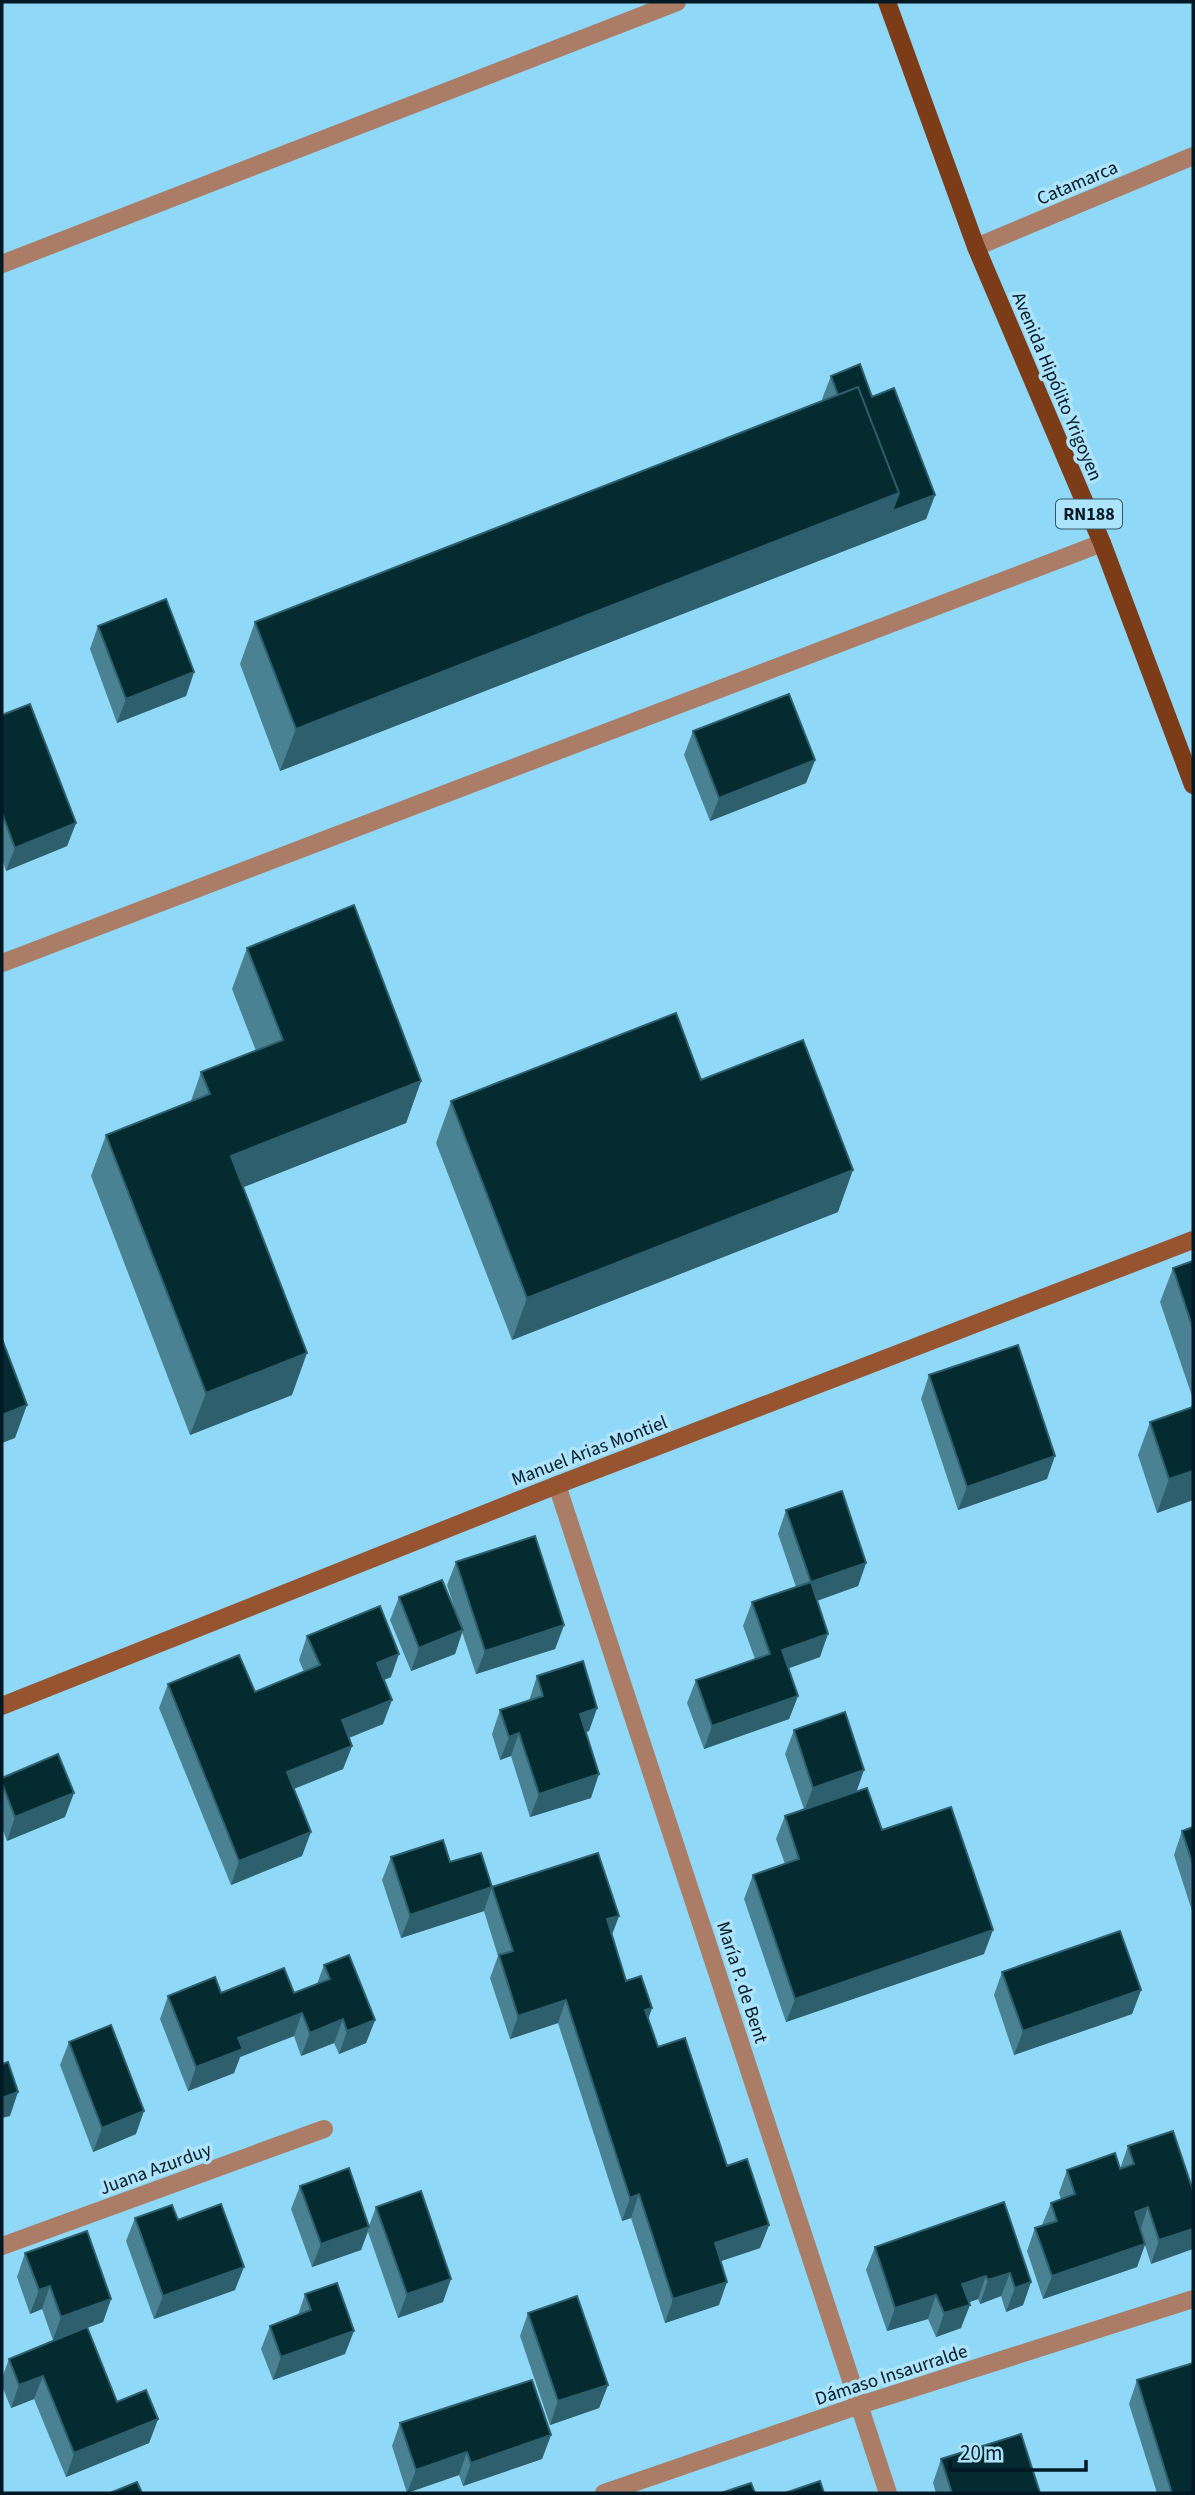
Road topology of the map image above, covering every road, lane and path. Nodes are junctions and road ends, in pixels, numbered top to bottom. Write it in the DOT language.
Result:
graph roads {
  1 [pos="677,2"];
  2 [pos="887,2"];
  3 [pos="1193,156"];
  4 [pos="976,247"];
  5 [pos="2,264"];
  6 [pos="1102,543"];
  7 [pos="1193,785"];
  8 [pos="2,962"];
  9 [pos="1193,1240"];
  10 [pos="557,1485"];
  11 [pos="2,1706"];
  12 [pos="324,2129"];
  13 [pos="2,2246"];
  14 [pos="1193,2299"];
  15 [pos="860,2405"];
  16 [pos="604,2493"];
  17 [pos="888,2493"];
  1 -- 5 [label="street"];
  2 -- 4 [label="main road, Avenida Hipólito Yrigoyen / RN188"];
  3 -- 4 [label="street, Catamarca"];
  4 -- 6 [label="main road, Avenida Hipólito Yrigoyen / RN188"];
  6 -- 7 [label="main road, Avenida Hipólito Yrigoyen / RN188"];
  6 -- 8 [label="street"];
  9 -- 10 [label="street, Manuel Arias Montiel"];
  10 -- 11 [label="street, Manuel Arias Montiel"];
  10 -- 15 [label="street, María P. de Bent"];
  12 -- 13 [label="street, Juana Azurduy"];
  14 -- 15 [label="street, Dámaso Insaurralde"];
  15 -- 16 [label="street, Dámaso Insaurralde"];
  15 -- 17 [label="street, María P. de Bent"];
}
